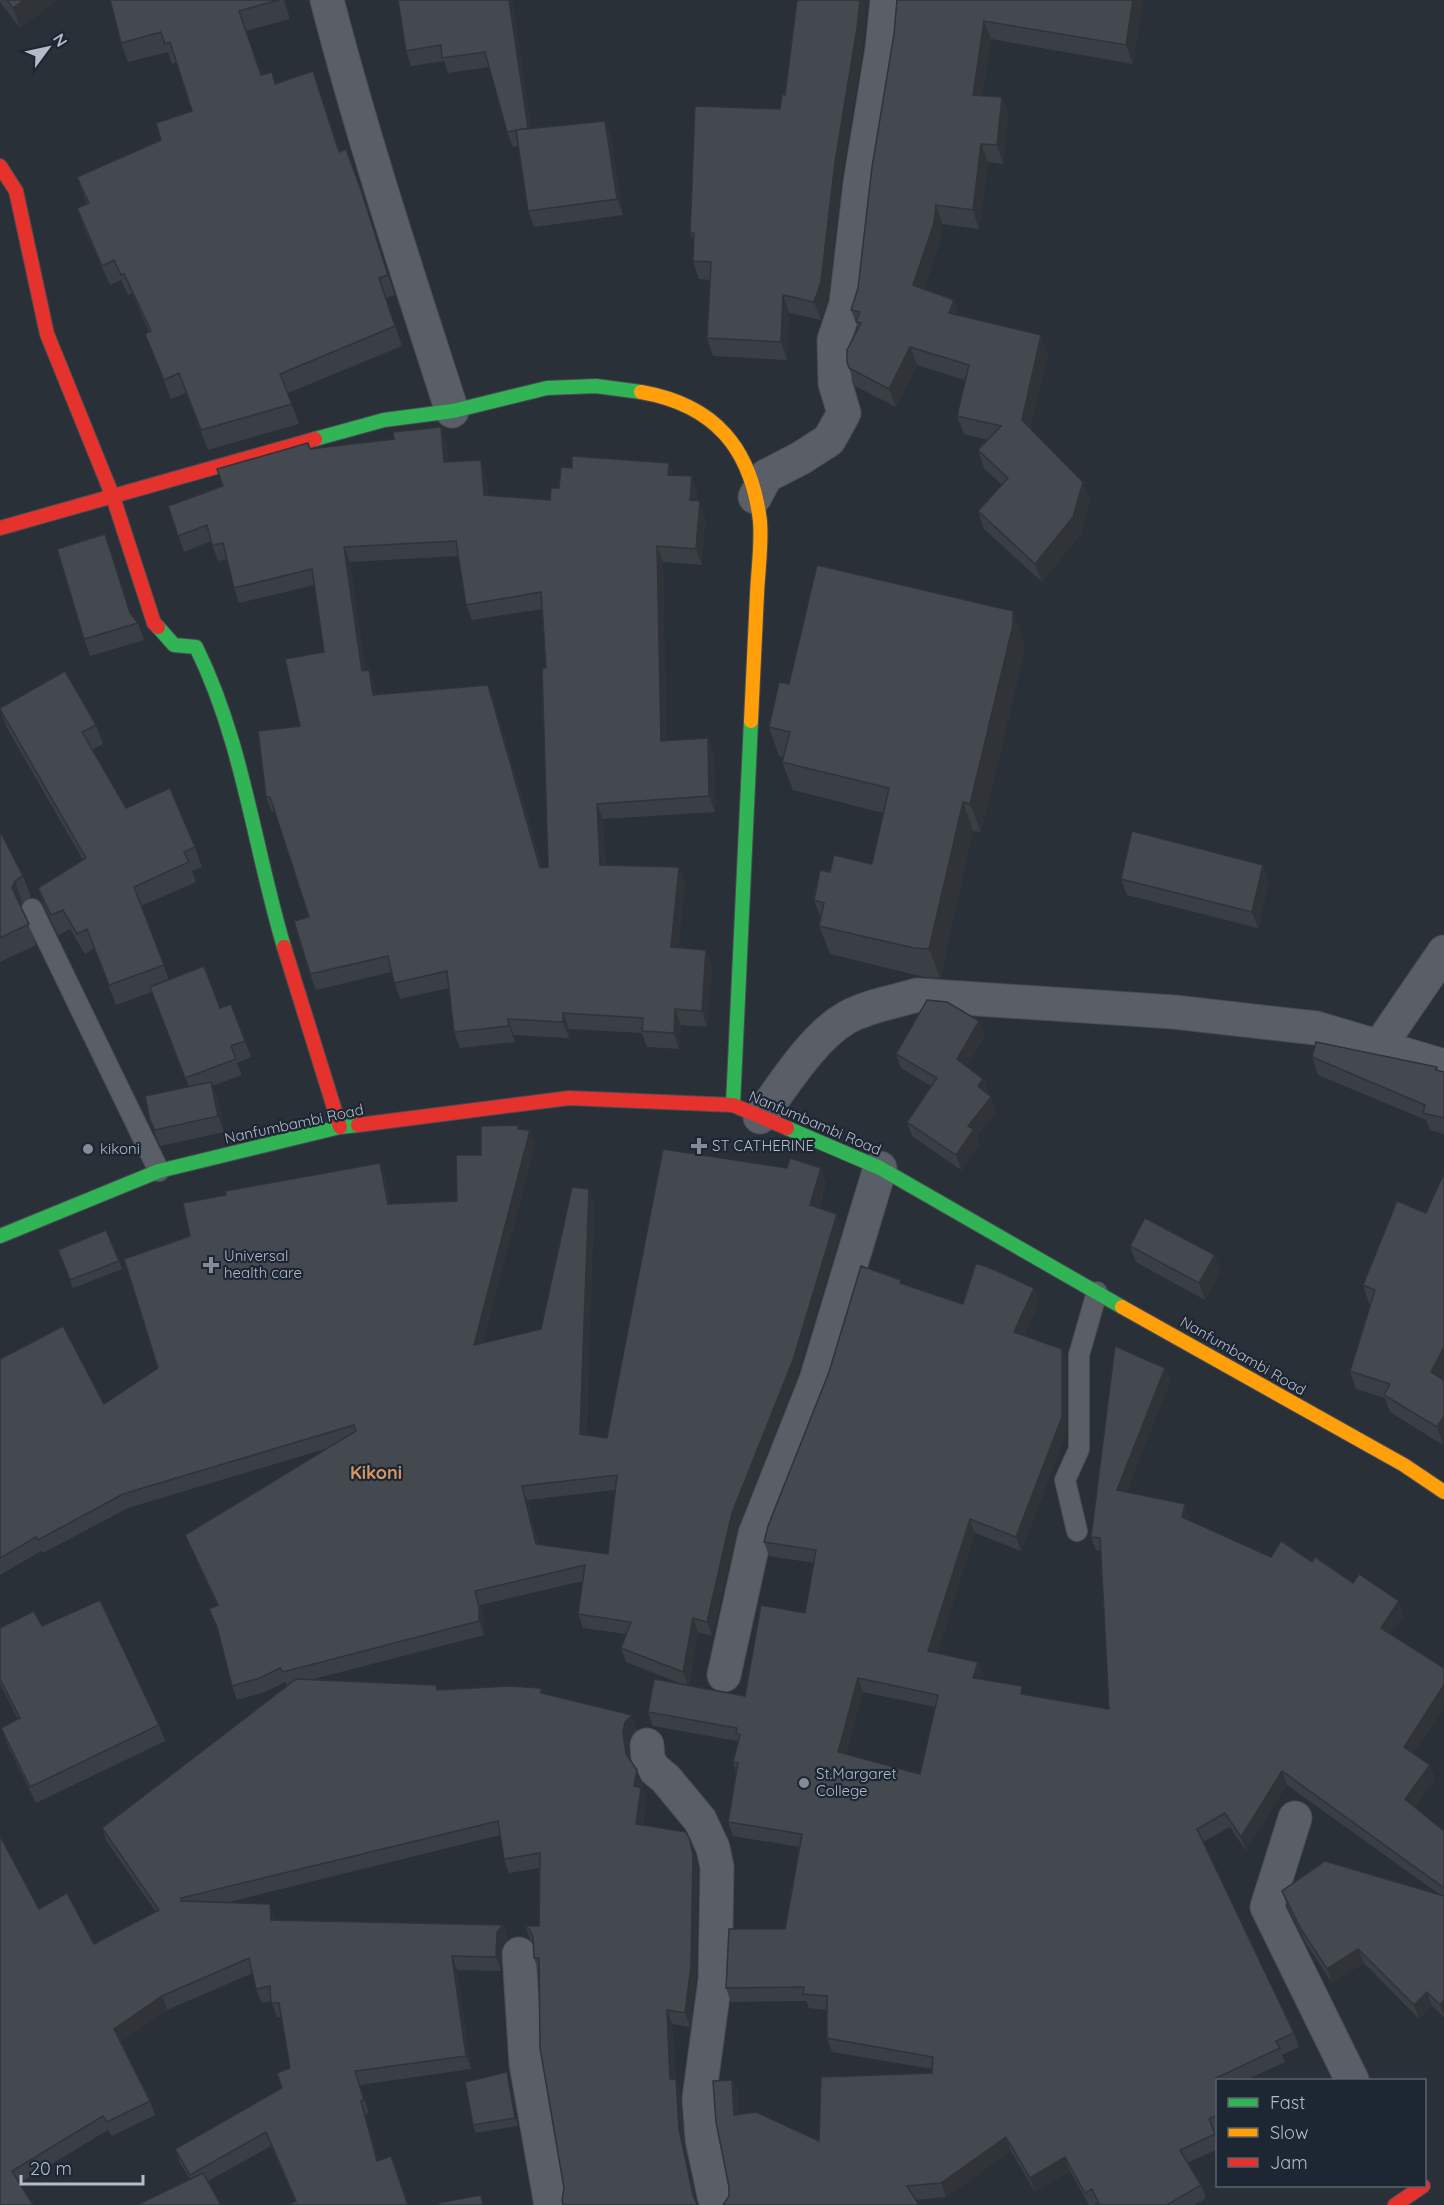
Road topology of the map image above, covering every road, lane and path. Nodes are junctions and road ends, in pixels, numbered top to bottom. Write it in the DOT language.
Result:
graph roads {
  1 [pos="327,0"];
  2 [pos="887,0"];
  3 [pos="0,166"];
  4 [pos="452,411"];
  5 [pos="113,497"];
  6 [pos="755,497"];
  7 [pos="0,528"];
  8 [pos="32,909"];
  9 [pos="1444,952"];
  10 [pos="1379,1047"];
  11 [pos="1444,1066"];
  12 [pos="747,1111"];
  13 [pos="340,1127"];
  14 [pos="880,1168"];
  15 [pos="159,1171"];
  16 [pos="0,1236"];
  17 [pos="1097,1292"];
  18 [pos="1444,1492"];
  19 [pos="1077,1531"];
  20 [pos="724,1675"];
  21 [pos="647,1745"];
  22 [pos="1295,1818"];
  23 [pos="519,1954"];
  24 [pos="1352,2079"];
  25 [pos="551,2205"];
  26 [pos="716,2205"];
  1 -- 4 [label="street"];
  2 -- 6 [label="street"];
  3 -- 5 [label="street"];
  4 -- 5 [label="street"];
  4 -- 6 [label="street"];
  5 -- 7 [label="street"];
  5 -- 13 [label="street"];
  6 -- 12 [label="street"];
  8 -- 15 [label="lane"];
  9 -- 10 [label="street"];
  10 -- 11 [label="street"];
  10 -- 12 [label="street"];
  12 -- 13 [label="street, Nanfumbambi Road"];
  12 -- 14 [label="street, Nanfumbambi Road"];
  13 -- 15 [label="street, Nanfumbambi Road"];
  14 -- 17 [label="street, Nanfumbambi Road"];
  14 -- 20 [label="street"];
  15 -- 16 [label="street, Nanfumbambi Road"];
  17 -- 18 [label="street, Nanfumbambi Road"];
  17 -- 19 [label="lane"];
  21 -- 26 [label="street"];
  22 -- 24 [label="street"];
  23 -- 25 [label="street"];
}
